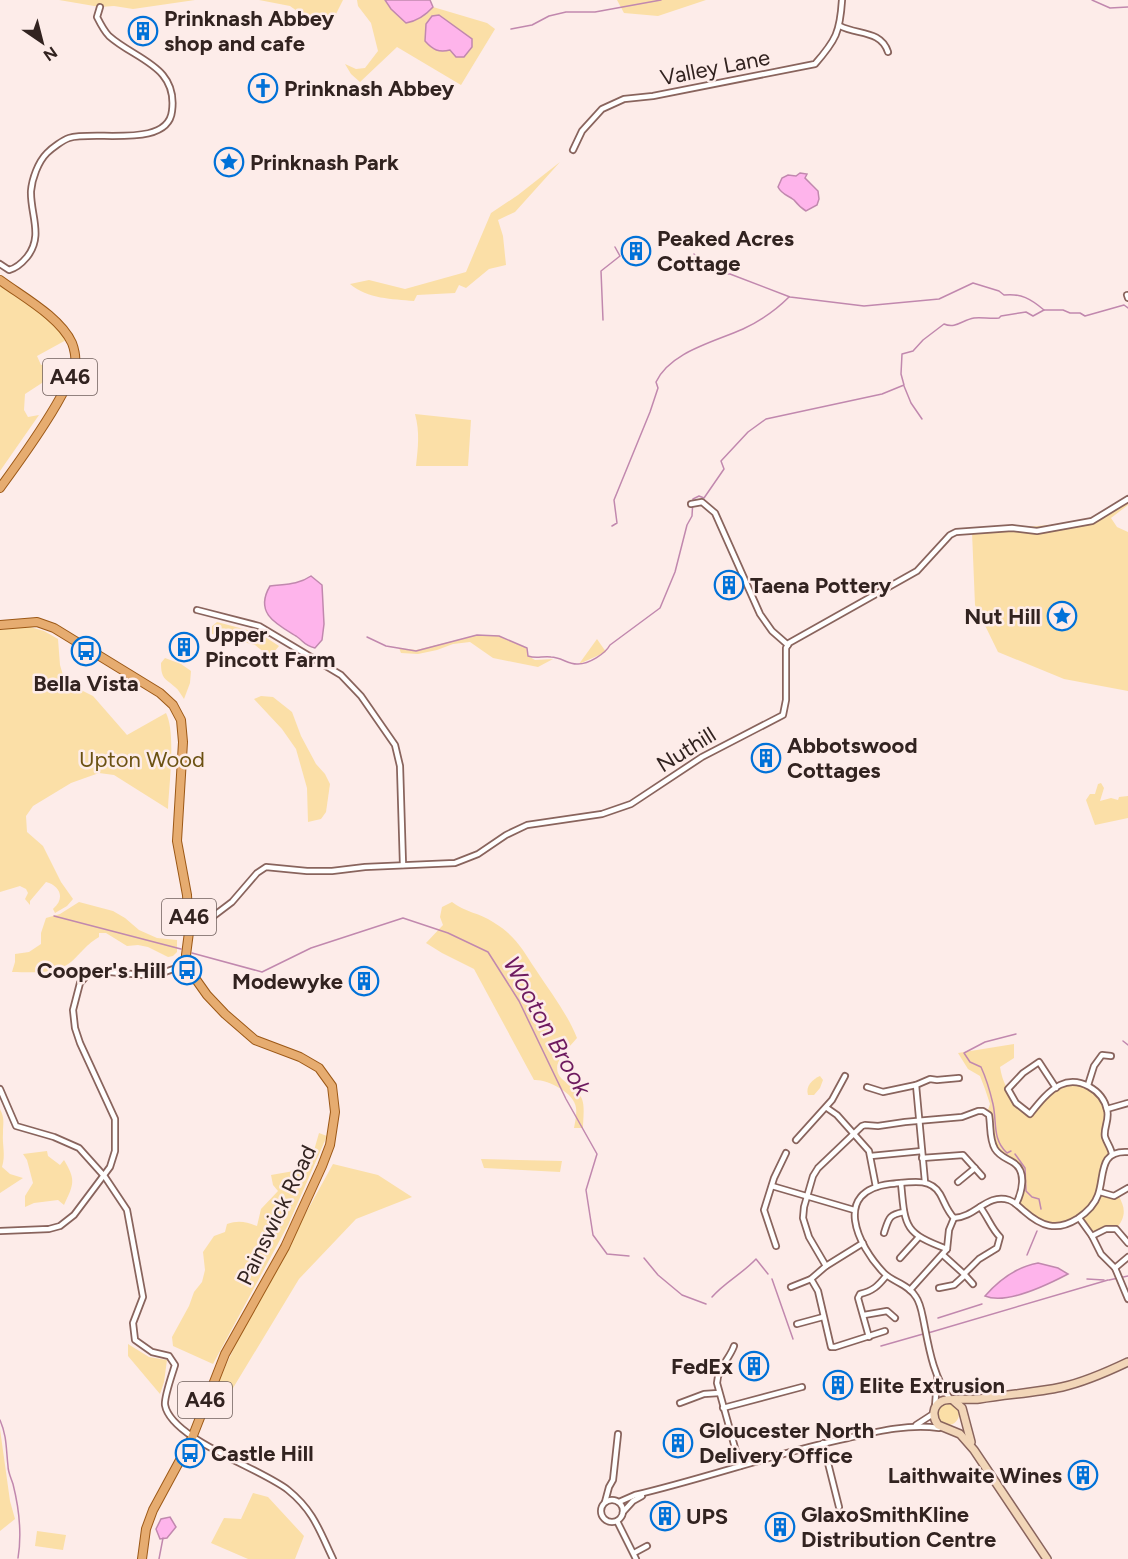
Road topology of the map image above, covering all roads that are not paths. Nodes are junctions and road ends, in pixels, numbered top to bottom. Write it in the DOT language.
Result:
graph roads {
  1 [pos="842,0"];
  2 [pos="100,7"];
  3 [pos="840,26"];
  4 [pos="888,52"];
  5 [pos="573,150"];
  6 [pos="0,264"];
  7 [pos="0,280"];
  8 [pos="0,488"];
  9 [pos="1128,499"];
  10 [pos="691,504"];
  11 [pos="197,609"];
  12 [pos="0,625"];
  13 [pos="788,645"];
  14 [pos="403,865"];
  15 [pos="189,932"];
  16 [pos="188,964"];
  17 [pos="1111,1056"];
  18 [pos="845,1076"];
  19 [pos="958,1078"];
  20 [pos="916,1085"];
  21 [pos="1088,1085"];
  22 [pos="867,1087"];
  23 [pos="1056,1088"];
  24 [pos="0,1089"];
  25 [pos="1128,1103"];
  26 [pos="826,1108"];
  27 [pos="1107,1109"];
  28 [pos="920,1121"];
  29 [pos="854,1133"];
  30 [pos="796,1140"];
  31 [pos="1128,1152"];
  32 [pos="786,1153"];
  33 [pos="1112,1154"];
  34 [pos="922,1155"];
  35 [pos="871,1156"];
  36 [pos="975,1168"];
  37 [pos="982,1176"];
  38 [pos="105,1177"];
  39 [pos="925,1182"];
  40 [pos="958,1182"];
  41 [pos="901,1183"];
  42 [pos="772,1186"];
  43 [pos="876,1187"];
  44 [pos="1128,1188"];
  45 [pos="1100,1192"];
  46 [pos="807,1196"];
  47 [pos="1017,1204"];
  48 [pos="980,1207"];
  49 [pos="854,1210"];
  50 [pos="904,1212"];
  51 [pos="954,1218"];
  52 [pos="1079,1218"];
  53 [pos="0,1231"];
  54 [pos="884,1233"];
  55 [pos="1092,1236"];
  56 [pos="918,1237"];
  57 [pos="863,1243"];
  58 [pos="1128,1243"];
  59 [pos="776,1246"];
  60 [pos="947,1249"];
  61 [pos="943,1255"];
  62 [pos="1128,1257"];
  63 [pos="900,1258"];
  64 [pos="826,1266"];
  65 [pos="1117,1270"];
  66 [pos="964,1275"];
  67 [pos="886,1276"];
  68 [pos="811,1279"];
  69 [pos="973,1284"];
  70 [pos="791,1287"];
  71 [pos="939,1288"];
  72 [pos="910,1290"];
  73 [pos="1128,1299"];
  74 [pos="864,1315"];
  75 [pos="824,1317"];
  76 [pos="895,1318"];
  77 [pos="797,1324"];
  78 [pos="885,1331"];
  79 [pos="869,1337"];
  80 [pos="734,1346"];
  81 [pos="1128,1362"];
  82 [pos="937,1376"];
  83 [pos="802,1387"];
  84 [pos="719,1393"];
  85 [pos="977,1399"];
  86 [pos="953,1400"];
  87 [pos="680,1403"];
  88 [pos="723,1408"];
  89 [pos="934,1411"];
  90 [pos="963,1415"];
  91 [pos="914,1426"];
  92 [pos="946,1429"];
  93 [pos="730,1432"];
  94 [pos="618,1434"];
  95 [pos="718,1435"];
  96 [pos="192,1438"];
  97 [pos="823,1443"];
  98 [pos="974,1450"];
  99 [pos="740,1466"];
  100 [pos="609,1487"];
  101 [pos="646,1492"];
  102 [pos="605,1502"];
  103 [pos="618,1502"];
  104 [pos="839,1507"];
  105 [pos="623,1512"];
  106 [pos="617,1521"];
  107 [pos="646,1546"];
  108 [pos="634,1553"];
  109 [pos="142,1559"];
  110 [pos="333,1559"];
  111 [pos="636,1559"];
  112 [pos="1047,1559"];
  1 -- 3 [label="street, Valley Lane"];
  2 -- 6 [label="street"];
  3 -- 4 [label="street"];
  3 -- 5 [label="street, Valley Lane"];
  7 -- 8 [label="main road, A46"];
  9 -- 13 [label="street"];
  10 -- 13 [label="street"];
  11 -- 14 [label="street"];
  12 -- 15 [label="main road, A46"];
  13 -- 14 [label="street, Nuthill"];
  14 -- 15 [label="street, Nuthill"];
  15 -- 16 [label="main road, A46"];
  16 -- 38 [label="street"];
  16 -- 96 [label="main road, Painswick Road / A46"];
  17 -- 21 [label="street"];
  18 -- 26 [label="street"];
  19 -- 20 [label="street"];
  20 -- 22 [label="street"];
  20 -- 28 [label="street"];
  21 -- 23 [label="street"];
  21 -- 27 [label="street"];
  23 -- 23 [label="street"];
  24 -- 38 [label="street"];
  25 -- 27 [label="street"];
  26 -- 29 [label="street"];
  26 -- 30 [label="street"];
  27 -- 33 [label="street"];
  28 -- 29 [label="street"];
  28 -- 34 [label="street"];
  28 -- 47 [label="street"];
  29 -- 35 [label="street"];
  29 -- 46 [label="street"];
  31 -- 33 [label="street"];
  32 -- 42 [label="street"];
  33 -- 45 [label="street"];
  34 -- 35 [label="street"];
  34 -- 36 [label="street"];
  34 -- 39 [label="street"];
  35 -- 43 [label="street"];
  36 -- 37 [label="street"];
  36 -- 40 [label="street"];
  38 -- 53 [label="street"];
  38 -- 96 [label="street"];
  39 -- 41 [label="street"];
  39 -- 51 [label="street"];
  41 -- 43 [label="street"];
  41 -- 50 [label="street"];
  42 -- 46 [label="street"];
  42 -- 59 [label="street"];
  43 -- 49 [label="street"];
  44 -- 45 [label="street"];
  45 -- 52 [label="street"];
  46 -- 49 [label="street"];
  46 -- 64 [label="street"];
  47 -- 48 [label="street"];
  47 -- 52 [label="street"];
  48 -- 51 [label="street"];
  48 -- 66 [label="street"];
  49 -- 57 [label="street"];
  50 -- 54 [label="street"];
  50 -- 56 [label="street"];
  51 -- 60 [label="street"];
  52 -- 55 [label="street"];
  55 -- 58 [label="street"];
  55 -- 65 [label="street"];
  56 -- 60 [label="street"];
  56 -- 63 [label="street"];
  57 -- 64 [label="street"];
  57 -- 67 [label="street"];
  60 -- 61 [label="street"];
  61 -- 66 [label="street"];
  61 -- 72 [label="street"];
  62 -- 65 [label="street"];
  64 -- 68 [label="street"];
  65 -- 73 [label="street"];
  66 -- 69 [label="street"];
  66 -- 71 [label="street"];
  67 -- 72 [label="street"];
  67 -- 74 [label="street"];
  68 -- 70 [label="street"];
  68 -- 75 [label="street"];
  72 -- 82 [label="street"];
  74 -- 76 [label="street"];
  74 -- 79 [label="street"];
  75 -- 77 [label="street"];
  75 -- 79 [label="street"];
  78 -- 79 [label="street"];
  80 -- 84 [label="street"];
  81 -- 85 [label="street"];
  82 -- 86 [label="street"];
  82 -- 89 [label="street"];
  83 -- 88 [label="street"];
  84 -- 87 [label="street"];
  84 -- 88 [label="street"];
  85 -- 86 [label="street"];
  85 -- 90 [label="street"];
  86 -- 89 [label="street"];
  86 -- 90 [label="street"];
  88 -- 93 [label="street"];
  89 -- 91 [label="street"];
  89 -- 92 [label="street"];
  90 -- 92 [label="street"];
  90 -- 98 [label="street"];
  91 -- 92 [label="street"];
  91 -- 97 [label="street"];
  92 -- 98 [label="street"];
  93 -- 95 [label="street"];
  93 -- 99 [label="street"];
  94 -- 100 [label="street"];
  96 -- 109 [label="main road, Painswick Road / A46"];
  96 -- 110 [label="street"];
  97 -- 99 [label="street"];
  97 -- 104 [label="street"];
  98 -- 112 [label="street"];
  99 -- 101 [label="street"];
  100 -- 102 [label="street"];
  100 -- 103 [label="street"];
  101 -- 103 [label="street"];
  101 -- 105 [label="street"];
  102 -- 103 [label="street"];
  102 -- 106 [label="street"];
  103 -- 105 [label="street"];
  105 -- 106 [label="street"];
  106 -- 108 [label="street"];
  107 -- 108 [label="street"];
  108 -- 111 [label="street"];
}
